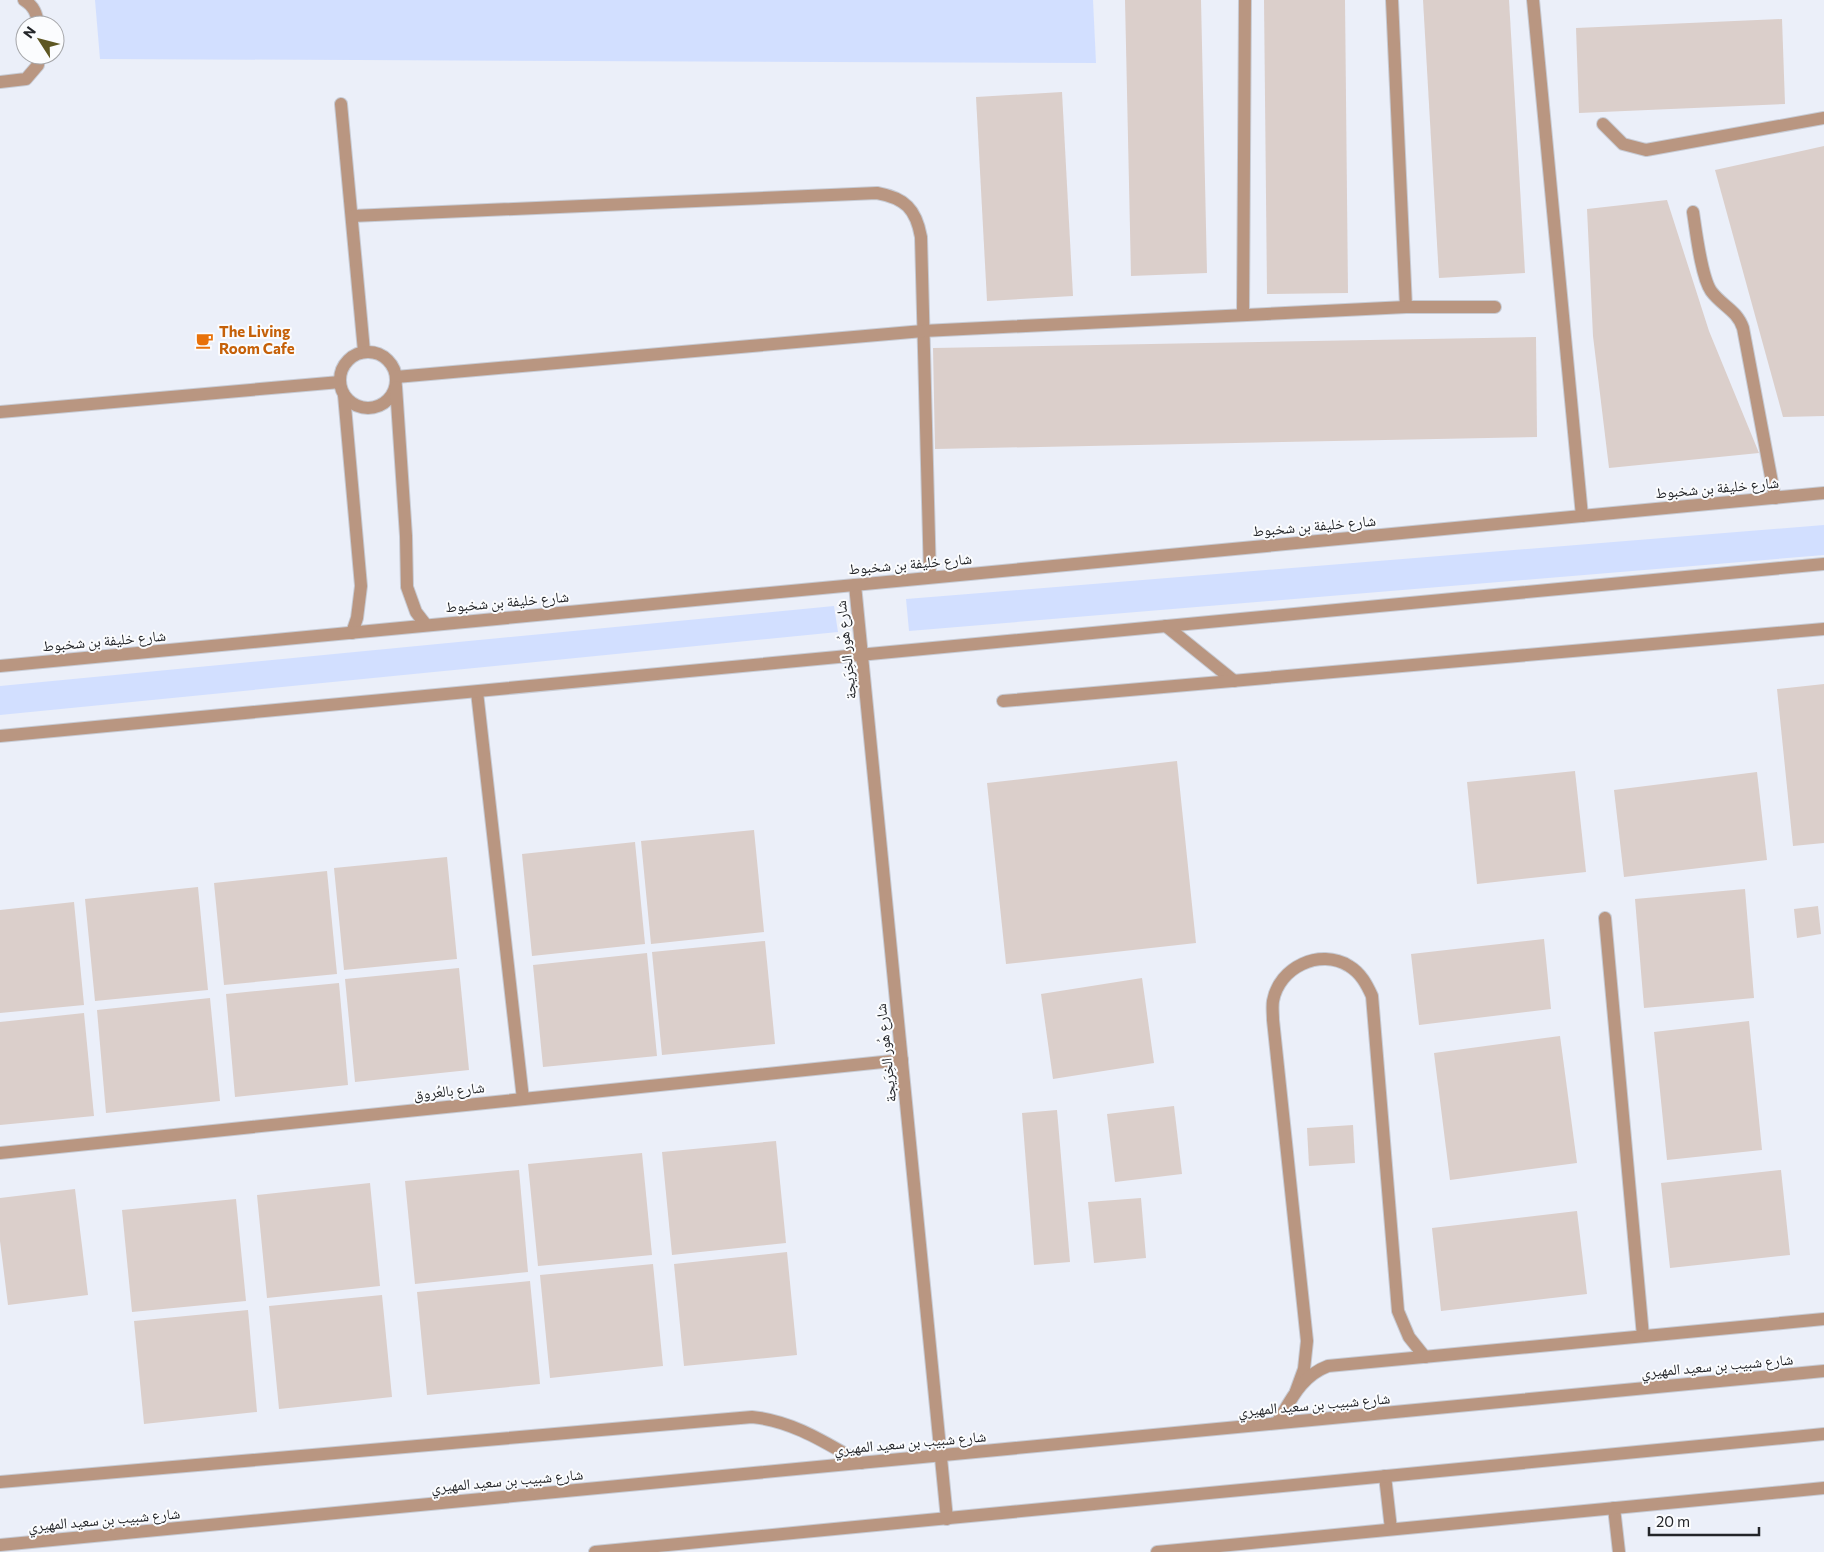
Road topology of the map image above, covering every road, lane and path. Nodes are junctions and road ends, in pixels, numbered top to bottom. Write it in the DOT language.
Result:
graph roads {
  1 [pos="24,0"];
  2 [pos="1245,0"];
  3 [pos="1392,0"];
  4 [pos="1533,0"];
  5 [pos="36,15"];
  6 [pos="38,65"];
  7 [pos="0,82"];
  8 [pos="341,104"];
  9 [pos="1824,118"];
  10 [pos="1603,124"];
  11 [pos="1692,212"];
  12 [pos="352,216"];
  13 [pos="1496,306"];
  14 [pos="1406,307"];
  15 [pos="1244,315"];
  16 [pos="924,331"];
  17 [pos="364,351"];
  18 [pos="340,382"];
  19 [pos="396,382"];
  20 [pos="344,395"];
  21 [pos="0,412"];
  22 [pos="1824,494"];
  23 [pos="1775,498"];
  24 [pos="1582,516"];
  25 [pos="1824,564"];
  26 [pos="930,577"];
  27 [pos="855,585"];
  28 [pos="426,625"];
  29 [pos="1166,626"];
  30 [pos="1824,629"];
  31 [pos="352,633"];
  32 [pos="862,655"];
  33 [pos="0,666"];
  34 [pos="1234,681"];
  35 [pos="477,692"];
  36 [pos="1003,701"];
  37 [pos="0,736"];
  38 [pos="1605,918"];
  39 [pos="902,1060"];
  40 [pos="522,1099"];
  41 [pos="0,1153"];
  42 [pos="1824,1319"];
  43 [pos="1643,1336"];
  44 [pos="1425,1357"];
  45 [pos="1824,1372"];
  46 [pos="1296,1391"];
  47 [pos="1277,1423"];
  48 [pos="1824,1434"];
  49 [pos="940,1456"];
  50 [pos="861,1463"];
  51 [pos="1385,1476"];
  52 [pos="0,1482"];
  53 [pos="1824,1488"];
  54 [pos="1614,1508"];
  55 [pos="946,1519"];
  56 [pos="1392,1529"];
  57 [pos="0,1545"];
  58 [pos="1234,1548"];
  59 [pos="595,1552"];
  60 [pos="1157,1552"];
  61 [pos="1619,1552"];
  1 -- 5 [label="street"];
  2 -- 15 [label="street"];
  3 -- 14 [label="street"];
  4 -- 24 [label="street"];
  6 -- 7 [label="street"];
  8 -- 12 [label="street"];
  9 -- 10 [label="street"];
  11 -- 23 [label="street"];
  12 -- 16 [label="street"];
  12 -- 17 [label="street"];
  13 -- 14 [label="street"];
  14 -- 15 [label="street"];
  15 -- 16 [label="street"];
  16 -- 19 [label="street"];
  16 -- 26 [label="street"];
  17 -- 18 [label="street"];
  17 -- 19 [label="street"];
  18 -- 20 [label="street"];
  18 -- 21 [label="street"];
  19 -- 20 [label="street"];
  19 -- 28 [label="street"];
  20 -- 31 [label="street"];
  22 -- 23 [label="street, شارع خليفة بن شخبوط"];
  23 -- 24 [label="street, شارع خليفة بن شخبوط"];
  24 -- 26 [label="street, شارع خليفة بن شخبوط"];
  25 -- 29 [label="street"];
  26 -- 27 [label="street, شارع خليفة بن شخبوط"];
  27 -- 28 [label="street, شارع خليفة بن شخبوط"];
  27 -- 32 [label="street, شارع هُور الخِرَيجة"];
  28 -- 31 [label="street, شارع خليفة بن شخبوط"];
  29 -- 32 [label="street"];
  29 -- 34 [label="street"];
  30 -- 34 [label="street"];
  31 -- 33 [label="street, شارع خليفة بن شخبوط"];
  32 -- 35 [label="street"];
  32 -- 39 [label="street, شارع هُور الخِرَيجة"];
  34 -- 36 [label="street"];
  35 -- 37 [label="street"];
  35 -- 40 [label="street"];
  38 -- 43 [label="street"];
  39 -- 40 [label="street, شارع بالعُروق"];
  39 -- 49 [label="street, شارع هُور الخِرَيجة"];
  40 -- 41 [label="street, شارع بالعُروق"];
  42 -- 43 [label="street"];
  43 -- 44 [label="street"];
  44 -- 46 [label="street"];
  44 -- 46 [label="street, شارع شبيب بن سعيد المهيري"];
  45 -- 47 [label="street, شارع شبيب بن سعيد المهيري"];
  46 -- 47 [label="street"];
  47 -- 49 [label="street, شارع شبيب بن سعيد المهيري"];
  48 -- 51 [label="street"];
  49 -- 50 [label="street, شارع شبيب بن سعيد المهيري"];
  49 -- 55 [label="street, شارع هُور الخِرَيجة"];
  50 -- 52 [label="street"];
  50 -- 57 [label="street, شارع شبيب بن سعيد المهيري"];
  51 -- 55 [label="street"];
  51 -- 56 [label="street"];
  53 -- 54 [label="street"];
  54 -- 56 [label="street"];
  54 -- 61 [label="street"];
  55 -- 59 [label="street"];
  56 -- 58 [label="street"];
  58 -- 60 [label="street"];
}
